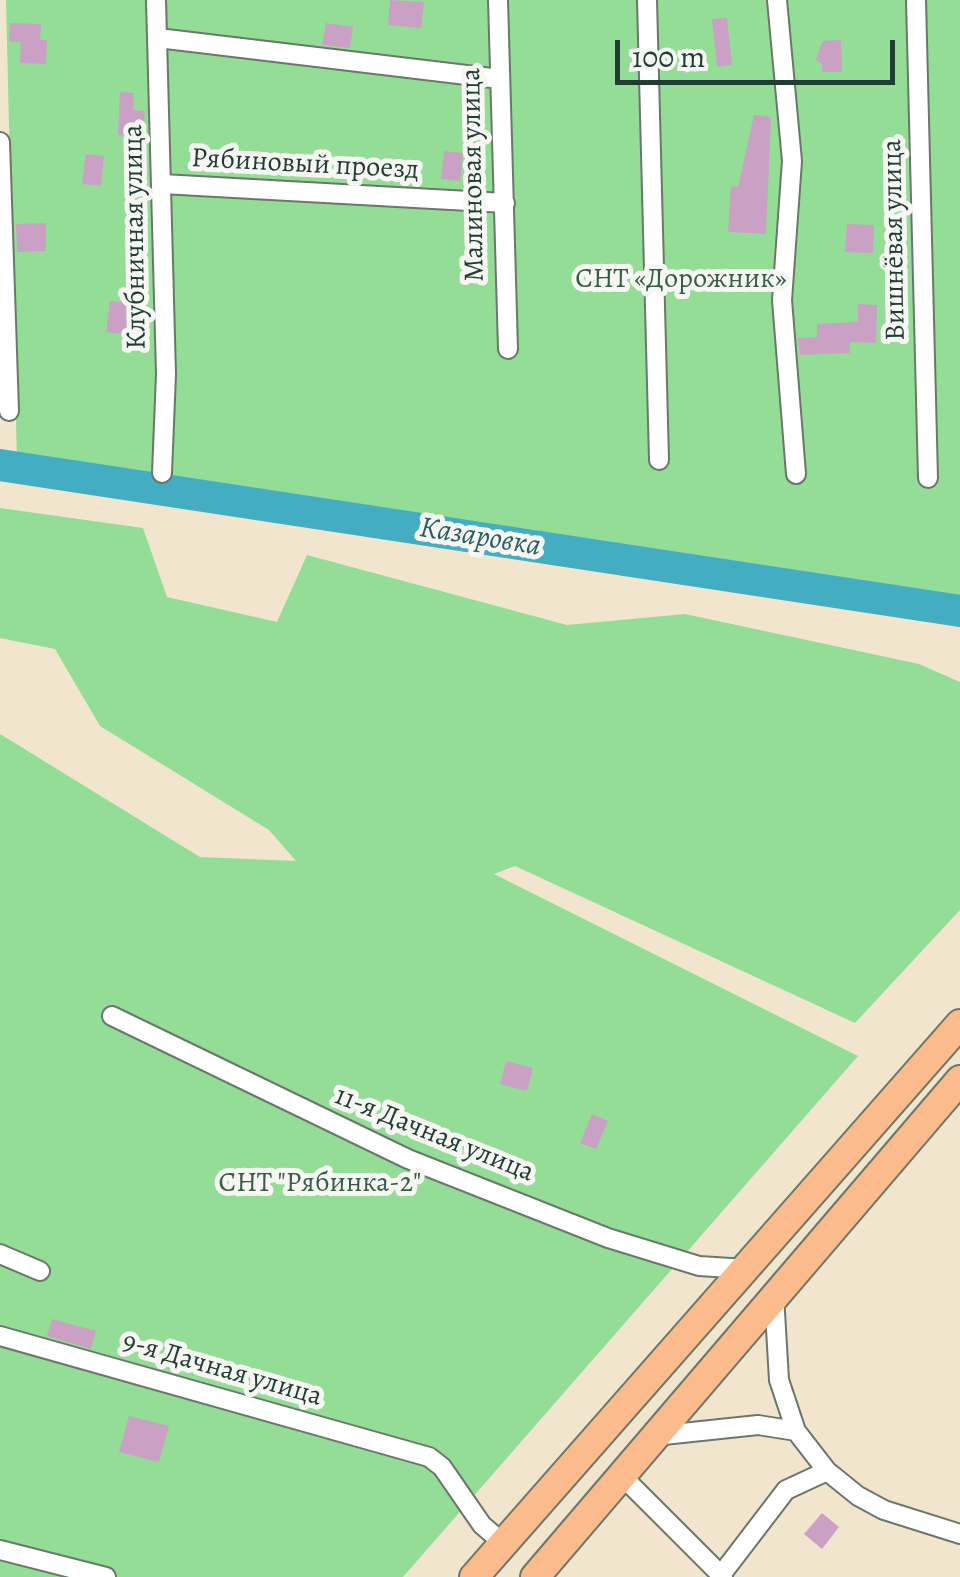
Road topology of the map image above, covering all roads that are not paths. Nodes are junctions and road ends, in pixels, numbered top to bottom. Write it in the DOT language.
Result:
graph roads {
  1 [pos="156,0"];
  2 [pos="498,0"];
  3 [pos="647,0"];
  4 [pos="777,0"];
  5 [pos="916,0"];
  6 [pos="158,38"];
  7 [pos="500,79"];
  8 [pos="0,142"];
  9 [pos="162,184"];
  10 [pos="505,204"];
  11 [pos="508,350"];
  12 [pos="9,411"];
  13 [pos="658,460"];
  14 [pos="162,473"];
  15 [pos="796,474"];
  16 [pos="928,478"];
  17 [pos="112,1016"];
  18 [pos="960,1024"];
  19 [pos="960,1080"];
  20 [pos="0,1254"];
  21 [pos="746,1269"];
  22 [pos="40,1270"];
  23 [pos="774,1294"];
  24 [pos="0,1336"];
  25 [pos="796,1431"];
  26 [pos="654,1436"];
  27 [pos="827,1470"];
  28 [pos="621,1475"];
  29 [pos="960,1534"];
  30 [pos="504,1543"];
  31 [pos="0,1550"];
  32 [pos="722,1576"];
  33 [pos="106,1577"];
  34 [pos="474,1577"];
  35 [pos="535,1577"];
  1 -- 6 [label="street, Клубничная улица"];
  2 -- 7 [label="street, Малиновая улица"];
  3 -- 13 [label="street"];
  4 -- 15 [label="street"];
  5 -- 16 [label="street, Вишнёвая улица"];
  6 -- 7 [label="street"];
  6 -- 9 [label="street, Клубничная улица"];
  7 -- 10 [label="street, Малиновая улица"];
  8 -- 12 [label="street"];
  9 -- 10 [label="street, Рябиновый проезд"];
  9 -- 14 [label="street, Клубничная улица"];
  10 -- 11 [label="street, Малиновая улица"];
  17 -- 21 [label="street, 11-я Дачная улица"];
  18 -- 21 [label="highway"];
  19 -- 23 [label="highway"];
  20 -- 22 [label="street"];
  21 -- 30 [label="highway"];
  23 -- 25 [label="street"];
  23 -- 26 [label="highway"];
  24 -- 30 [label="street, 9-я Дачная улица"];
  25 -- 26 [label="street"];
  25 -- 27 [label="street"];
  26 -- 28 [label="highway"];
  27 -- 29 [label="street"];
  27 -- 32 [label="street"];
  28 -- 32 [label="street"];
  28 -- 35 [label="highway"];
  30 -- 34 [label="highway"];
  31 -- 33 [label="street"];
}
